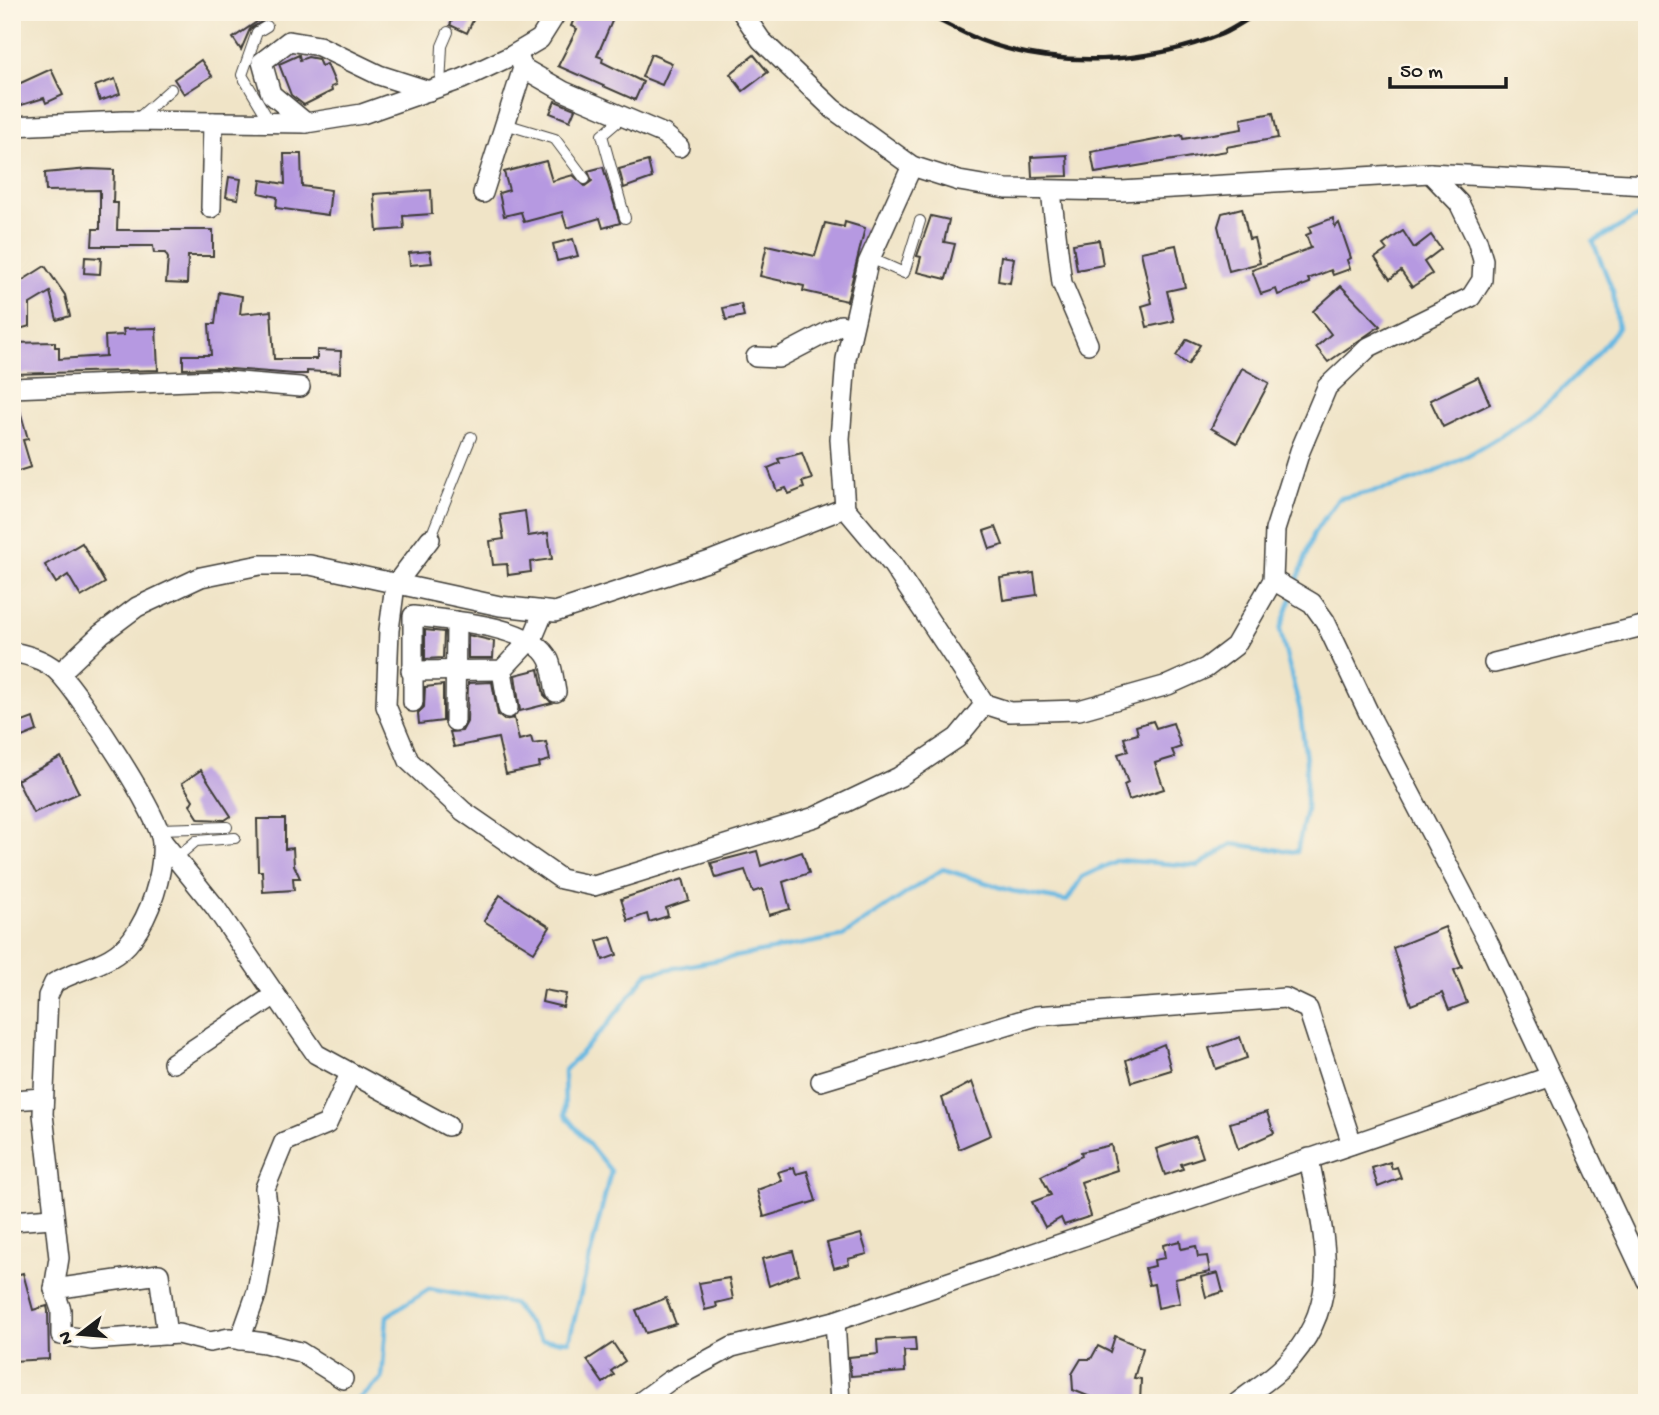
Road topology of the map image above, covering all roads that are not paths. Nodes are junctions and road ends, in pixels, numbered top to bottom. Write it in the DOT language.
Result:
graph roads {
  1 [pos="557,12"];
  2 [pos="741,12"];
  3 [pos="267,26"];
  4 [pos="448,32"];
  5 [pos="520,60"];
  6 [pos="170,89"];
  7 [pos="434,89"];
  8 [pos="623,116"];
  9 [pos="136,121"];
  10 [pos="213,122"];
  11 [pos="271,123"];
  12 [pos="306,123"];
  13 [pos="504,123"];
  14 [pos="12,126"];
  15 [pos="679,147"];
  16 [pos="912,166"];
  17 [pos="1430,173"];
  18 [pos="585,179"];
  19 [pos="1647,185"];
  20 [pos="1051,191"];
  21 [pos="483,193"];
  22 [pos="211,208"];
  23 [pos="625,218"];
  24 [pos="920,221"];
  25 [pos="870,258"];
  26 [pos="852,330"];
  27 [pos="1088,344"];
  28 [pos="756,357"];
  29 [pos="300,387"];
  30 [pos="12,388"];
  31 [pos="471,437"];
  32 [pos="845,508"];
  33 [pos="430,539"];
  34 [pos="1273,580"];
  35 [pos="396,585"];
  36 [pos="544,611"];
  37 [pos="456,621"];
  38 [pos="1647,625"];
  39 [pos="531,640"];
  40 [pos="12,652"];
  41 [pos="1494,663"];
  42 [pos="502,670"];
  43 [pos="411,671"];
  44 [pos="456,671"];
  45 [pos="60,673"];
  46 [pos="556,692"];
  47 [pos="413,702"];
  48 [pos="985,704"];
  49 [pos="508,708"];
  50 [pos="455,721"];
  51 [pos="227,827"];
  52 [pos="161,835"];
  53 [pos="234,838"];
  54 [pos="176,858"];
  55 [pos="275,995"];
  56 [pos="173,1063"];
  57 [pos="350,1074"];
  58 [pos="1549,1077"];
  59 [pos="821,1081"];
  60 [pos="43,1098"];
  61 [pos="12,1100"];
  62 [pos="447,1126"];
  63 [pos="1352,1144"];
  64 [pos="1309,1158"];
  65 [pos="52,1218"];
  66 [pos="12,1222"];
  67 [pos="1647,1281"];
  68 [pos="54,1289"];
  69 [pos="835,1321"];
  70 [pos="167,1335"];
  71 [pos="240,1340"];
  72 [pos="343,1379"];
  73 [pos="639,1403"];
  74 [pos="840,1403"];
  75 [pos="1237,1403"];
  1 -- 5 [label="street"];
  2 -- 16 [label="street"];
  3 -- 11 [label="lane"];
  4 -- 7 [label="lane"];
  5 -- 7 [label="street"];
  5 -- 8 [label="street"];
  5 -- 13 [label="street"];
  6 -- 9 [label="lane"];
  7 -- 12 [label="street"];
  7 -- 12 [label="street"];
  8 -- 15 [label="street"];
  8 -- 23 [label="lane"];
  9 -- 10 [label="street"];
  9 -- 14 [label="street"];
  10 -- 11 [label="street"];
  10 -- 22 [label="street"];
  11 -- 12 [label="street"];
  13 -- 18 [label="lane"];
  13 -- 21 [label="street"];
  16 -- 20 [label="street"];
  16 -- 25 [label="street"];
  17 -- 19 [label="street"];
  17 -- 20 [label="street"];
  17 -- 34 [label="street"];
  20 -- 27 [label="street"];
  24 -- 25 [label="lane"];
  25 -- 26 [label="street"];
  26 -- 28 [label="street"];
  26 -- 32 [label="street"];
  29 -- 30 [label="street"];
  31 -- 33 [label="lane"];
  32 -- 36 [label="street"];
  32 -- 48 [label="street"];
  33 -- 35 [label="street"];
  34 -- 48 [label="street"];
  34 -- 58 [label="street"];
  35 -- 36 [label="street"];
  35 -- 45 [label="street"];
  35 -- 48 [label="street"];
  36 -- 39 [label="street"];
  37 -- 39 [label="street"];
  37 -- 43 [label="street"];
  37 -- 44 [label="street"];
  38 -- 41 [label="street"];
  39 -- 42 [label="street"];
  39 -- 46 [label="street"];
  40 -- 45 [label="street"];
  42 -- 44 [label="street"];
  42 -- 49 [label="street"];
  43 -- 44 [label="street"];
  43 -- 47 [label="street"];
  44 -- 50 [label="street"];
  45 -- 52 [label="street"];
  51 -- 52 [label="lane"];
  52 -- 54 [label="street"];
  52 -- 60 [label="street"];
  53 -- 54 [label="lane"];
  54 -- 55 [label="street"];
  55 -- 56 [label="street"];
  55 -- 57 [label="street"];
  57 -- 62 [label="street"];
  57 -- 71 [label="street"];
  58 -- 63 [label="street"];
  58 -- 67 [label="street"];
  59 -- 63 [label="street"];
  60 -- 61 [label="street"];
  60 -- 65 [label="street"];
  63 -- 64 [label="street"];
  64 -- 69 [label="street"];
  64 -- 75 [label="street"];
  65 -- 66 [label="street"];
  65 -- 68 [label="street"];
  68 -- 70 [label="street"];
  68 -- 70 [label="street"];
  69 -- 73 [label="street"];
  69 -- 74 [label="street"];
  70 -- 71 [label="street"];
  71 -- 72 [label="street"];
}
